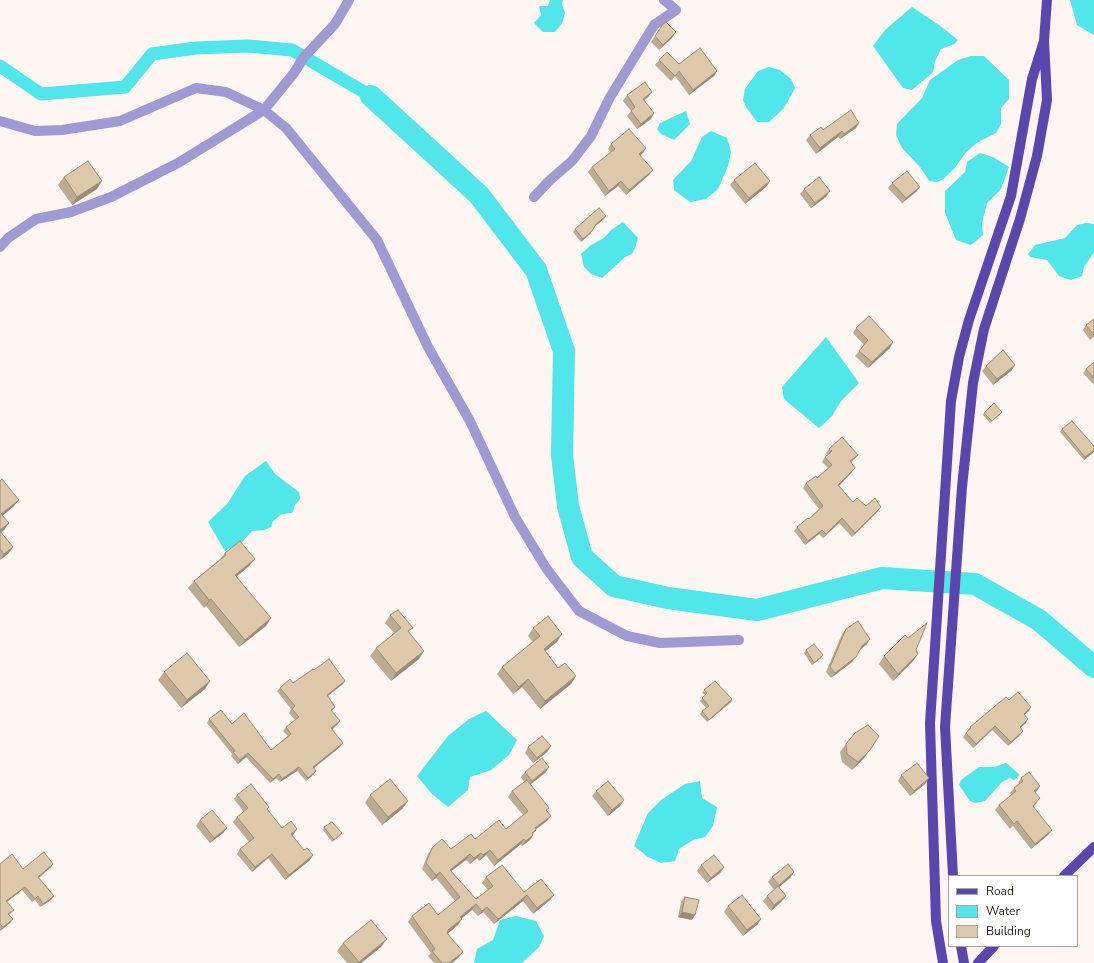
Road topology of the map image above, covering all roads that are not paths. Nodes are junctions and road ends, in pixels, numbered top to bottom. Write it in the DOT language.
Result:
graph roads {
  1 [pos="349,0"];
  2 [pos="664,0"];
  3 [pos="1047,0"];
  4 [pos="1044,40"];
  5 [pos="264,110"];
  6 [pos="0,121"];
  7 [pos="534,197"];
  8 [pos="0,247"];
  9 [pos="739,640"];
  10 [pos="1094,847"];
  11 [pos="953,875"];
  12 [pos="1065,875"];
  13 [pos="961,947"];
  14 [pos="993,947"];
  15 [pos="943,963"];
  16 [pos="964,963"];
  17 [pos="978,963"];
  1 -- 5 [label="street"];
  2 -- 7 [label="street"];
  3 -- 4 [label="main road"];
  4 -- 11 [label="main road"];
  4 -- 15 [label="main road"];
  5 -- 6 [label="street"];
  5 -- 8 [label="street"];
  5 -- 9 [label="street"];
  10 -- 12 [label="main road"];
  13 -- 16 [label="main road"];
  14 -- 17 [label="main road"];
}
